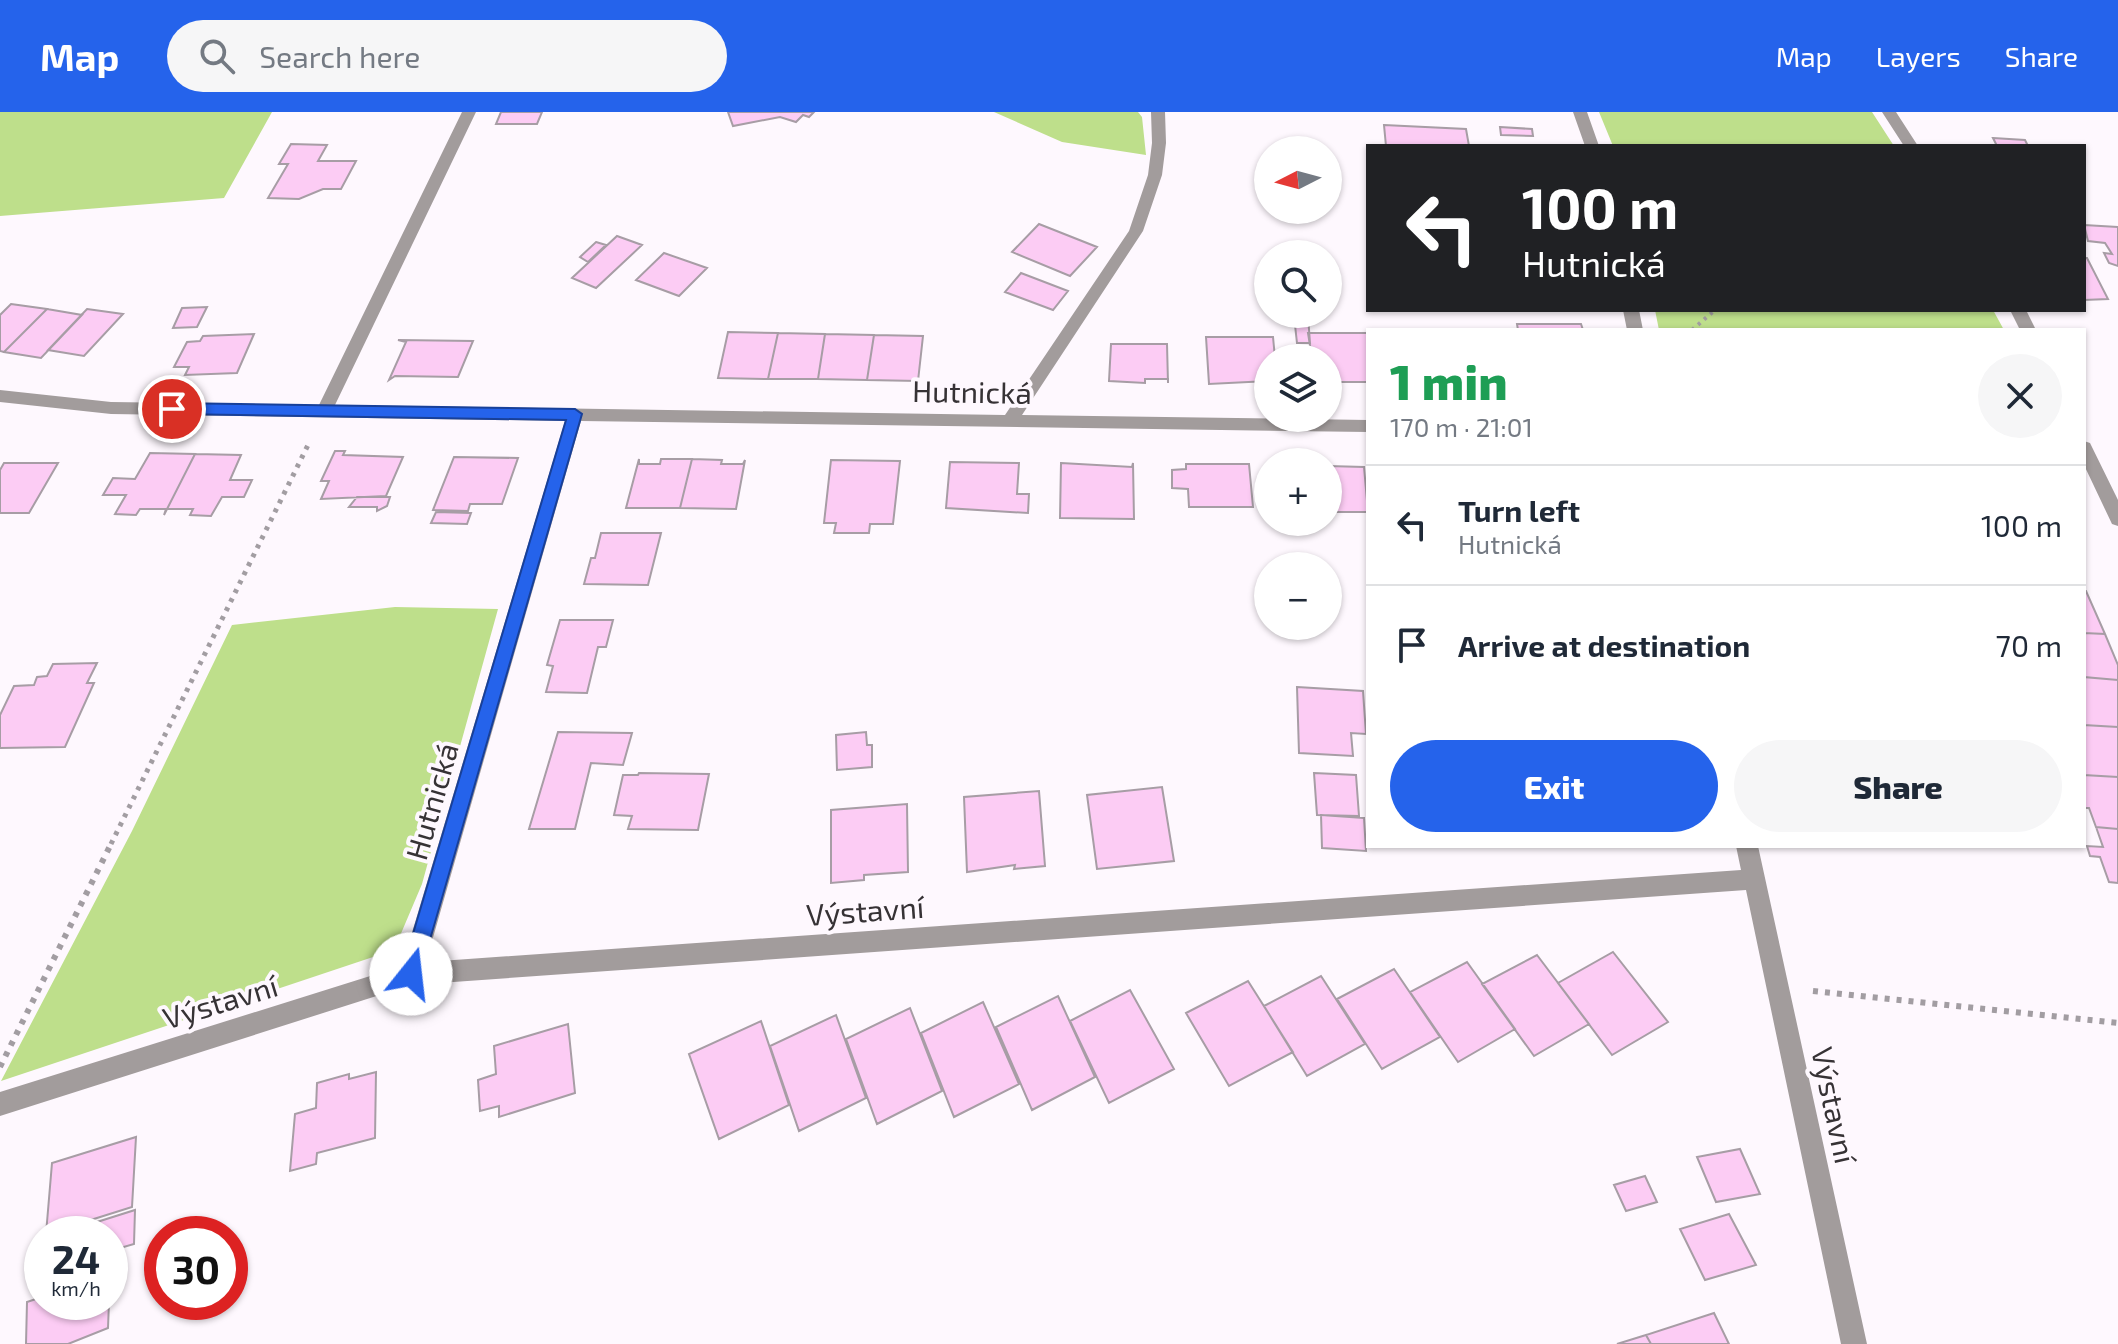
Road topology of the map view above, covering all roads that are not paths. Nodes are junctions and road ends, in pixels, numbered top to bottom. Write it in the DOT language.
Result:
graph roads {
  1 [pos="469,112"];
  2 [pos="1158,112"];
  3 [pos="1580,112"];
  4 [pos="1889,112"];
  5 [pos="1591,144"];
  6 [pos="1910,144"];
  7 [pos="0,396"];
  8 [pos="324,411"];
  9 [pos="575,414"];
  10 [pos="1009,422"];
  11 [pos="1366,426"];
  12 [pos="2089,470"];
  13 [pos="2118,519"];
  14 [pos="1747,848"];
  15 [pos="1754,879"];
  16 [pos="411,974"];
  17 [pos="0,1104"];
  18 [pos="1854,1344"];
  1 -- 8 [label="street"];
  2 -- 10 [label="street"];
  3 -- 5 [label="street"];
  4 -- 6 [label="street"];
  7 -- 8 [label="street, Hutnická"];
  8 -- 9 [label="street, Hutnická"];
  9 -- 10 [label="street, Hutnická"];
  9 -- 16 [label="street, Hutnická"];
  10 -- 11 [label="street, Hutnická"];
  12 -- 13 [label="street"];
  14 -- 15 [label="street, Výstavní"];
  15 -- 16 [label="street, Výstavní"];
  15 -- 18 [label="street, Výstavní"];
  16 -- 17 [label="street, Výstavní"];
}
